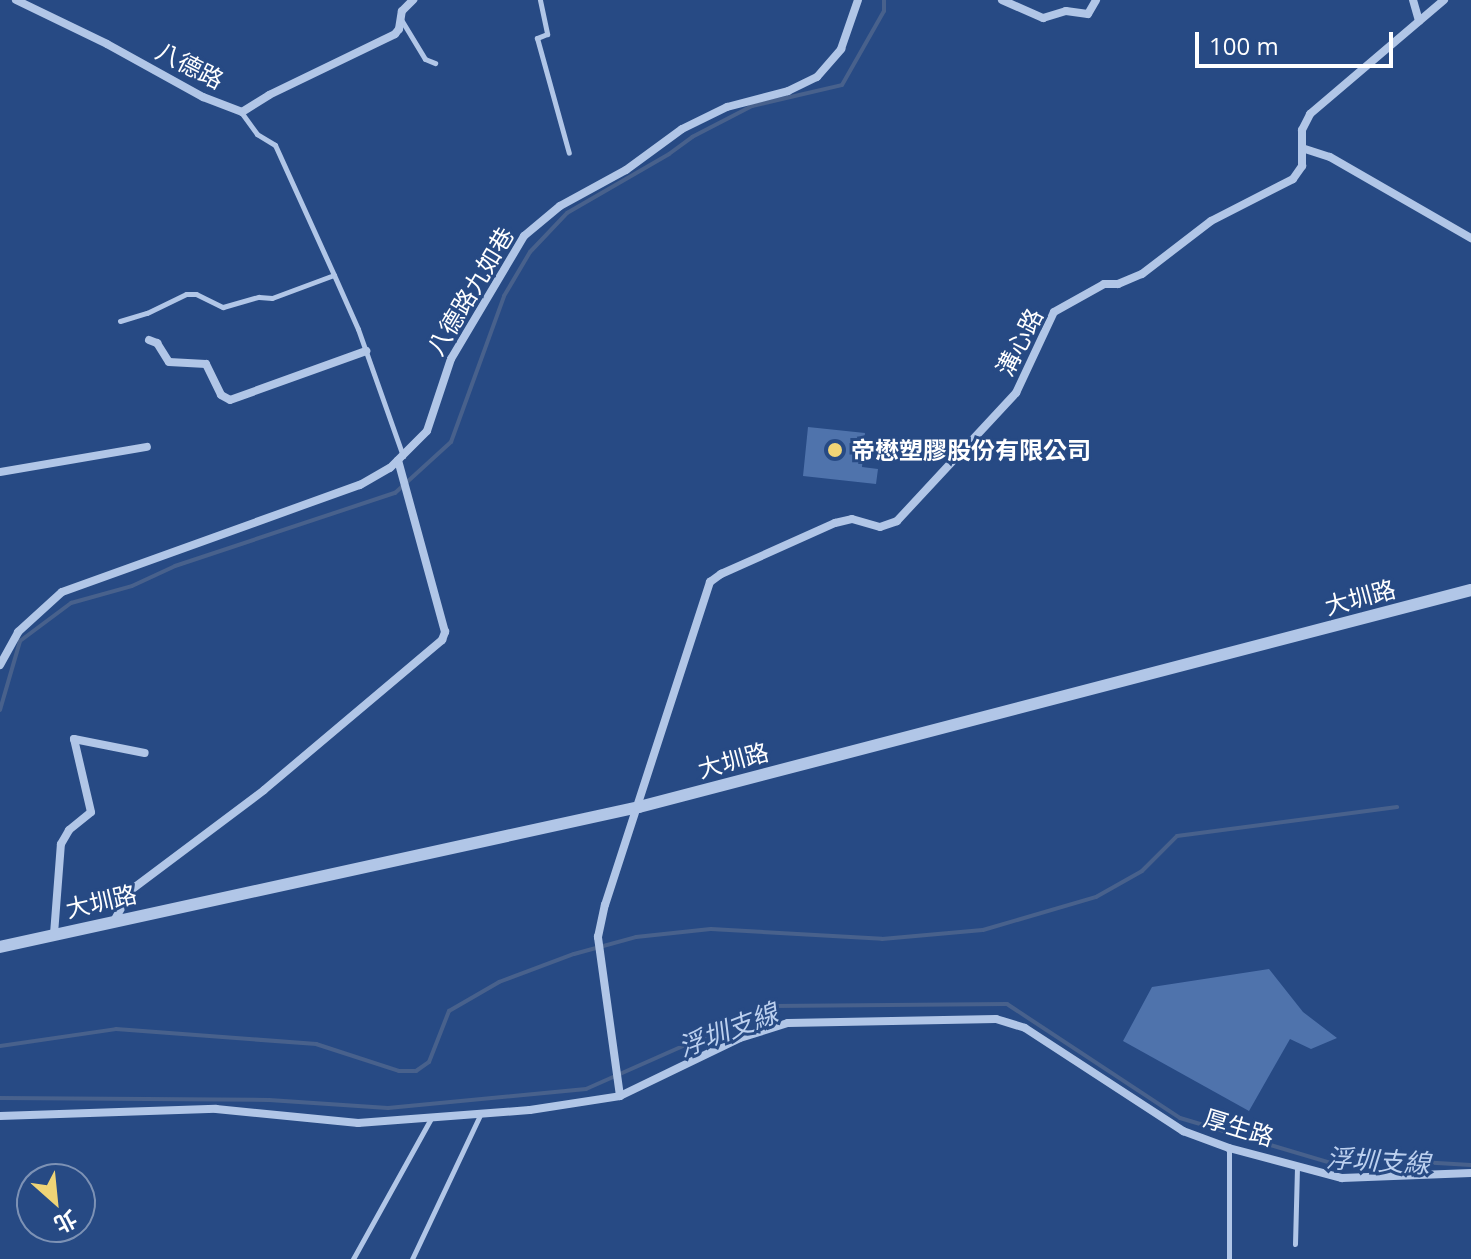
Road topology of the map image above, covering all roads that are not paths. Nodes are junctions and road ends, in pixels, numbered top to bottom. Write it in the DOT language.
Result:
graph roads {
  1 [pos="16,0"];
  2 [pos="413,0"];
  3 [pos="540,0"];
  4 [pos="858,0"];
  5 [pos="1002,0"];
  6 [pos="1096,0"];
  7 [pos="1413,0"];
  8 [pos="1444,0"];
  9 [pos="34,4"];
  10 [pos="401,20"];
  11 [pos="1419,21"];
  12 [pos="435,63"];
  13 [pos="242,112"];
  14 [pos="1305,149"];
  15 [pos="569,153"];
  16 [pos="1471,238"];
  17 [pos="334,275"];
  18 [pos="120,321"];
  19 [pos="149,340"];
  20 [pos="366,351"];
  21 [pos="147,447"];
  22 [pos="401,458"];
  23 [pos="0,472"];
  24 [pos="1471,590"];
  25 [pos="0,665"];
  26 [pos="145,753"];
  27 [pos="639,807"];
  28 [pos="114,921"];
  29 [pos="54,934"];
  30 [pos="0,947"];
  31 [pos="620,1096"];
  32 [pos="480,1114"];
  33 [pos="0,1116"];
  34 [pos="432,1118"];
  35 [pos="1229,1148"];
  36 [pos="1297,1164"];
  37 [pos="1471,1173"];
  38 [pos="1295,1244"];
  39 [pos="353,1259"];
  40 [pos="412,1259"];
  41 [pos="1229,1259"];
  1 -- 9 [label="street, 八德路"];
  2 -- 10 [label="street, 八德路"];
  3 -- 15 [label="lane"];
  4 -- 22 [label="street, 八德路九如巷"];
  5 -- 6 [label="street"];
  7 -- 11 [label="street"];
  8 -- 11 [label="street, 溝心路"];
  9 -- 13 [label="street, 八德路"];
  10 -- 12 [label="lane"];
  10 -- 13 [label="street, 八德路"];
  11 -- 14 [label="street, 溝心路"];
  13 -- 17 [label="lane"];
  14 -- 16 [label="street"];
  14 -- 27 [label="street, 溝心路"];
  17 -- 18 [label="lane"];
  17 -- 20 [label="lane"];
  19 -- 20 [label="street"];
  20 -- 22 [label="lane"];
  21 -- 23 [label="street"];
  22 -- 25 [label="street, 八德路九如巷"];
  22 -- 28 [label="street"];
  24 -- 27 [label="street, 大圳路"];
  26 -- 29 [label="street"];
  27 -- 28 [label="street, 大圳路"];
  27 -- 31 [label="street, 溝心路"];
  28 -- 29 [label="street, 大圳路"];
  29 -- 30 [label="street, 大圳路"];
  31 -- 32 [label="street"];
  31 -- 35 [label="street, 厚生路"];
  32 -- 34 [label="street"];
  32 -- 40 [label="lane"];
  33 -- 34 [label="street"];
  34 -- 39 [label="lane"];
  35 -- 36 [label="street, 厚生路"];
  35 -- 41 [label="lane"];
  36 -- 37 [label="street, 厚生路"];
  36 -- 38 [label="lane"];
}
